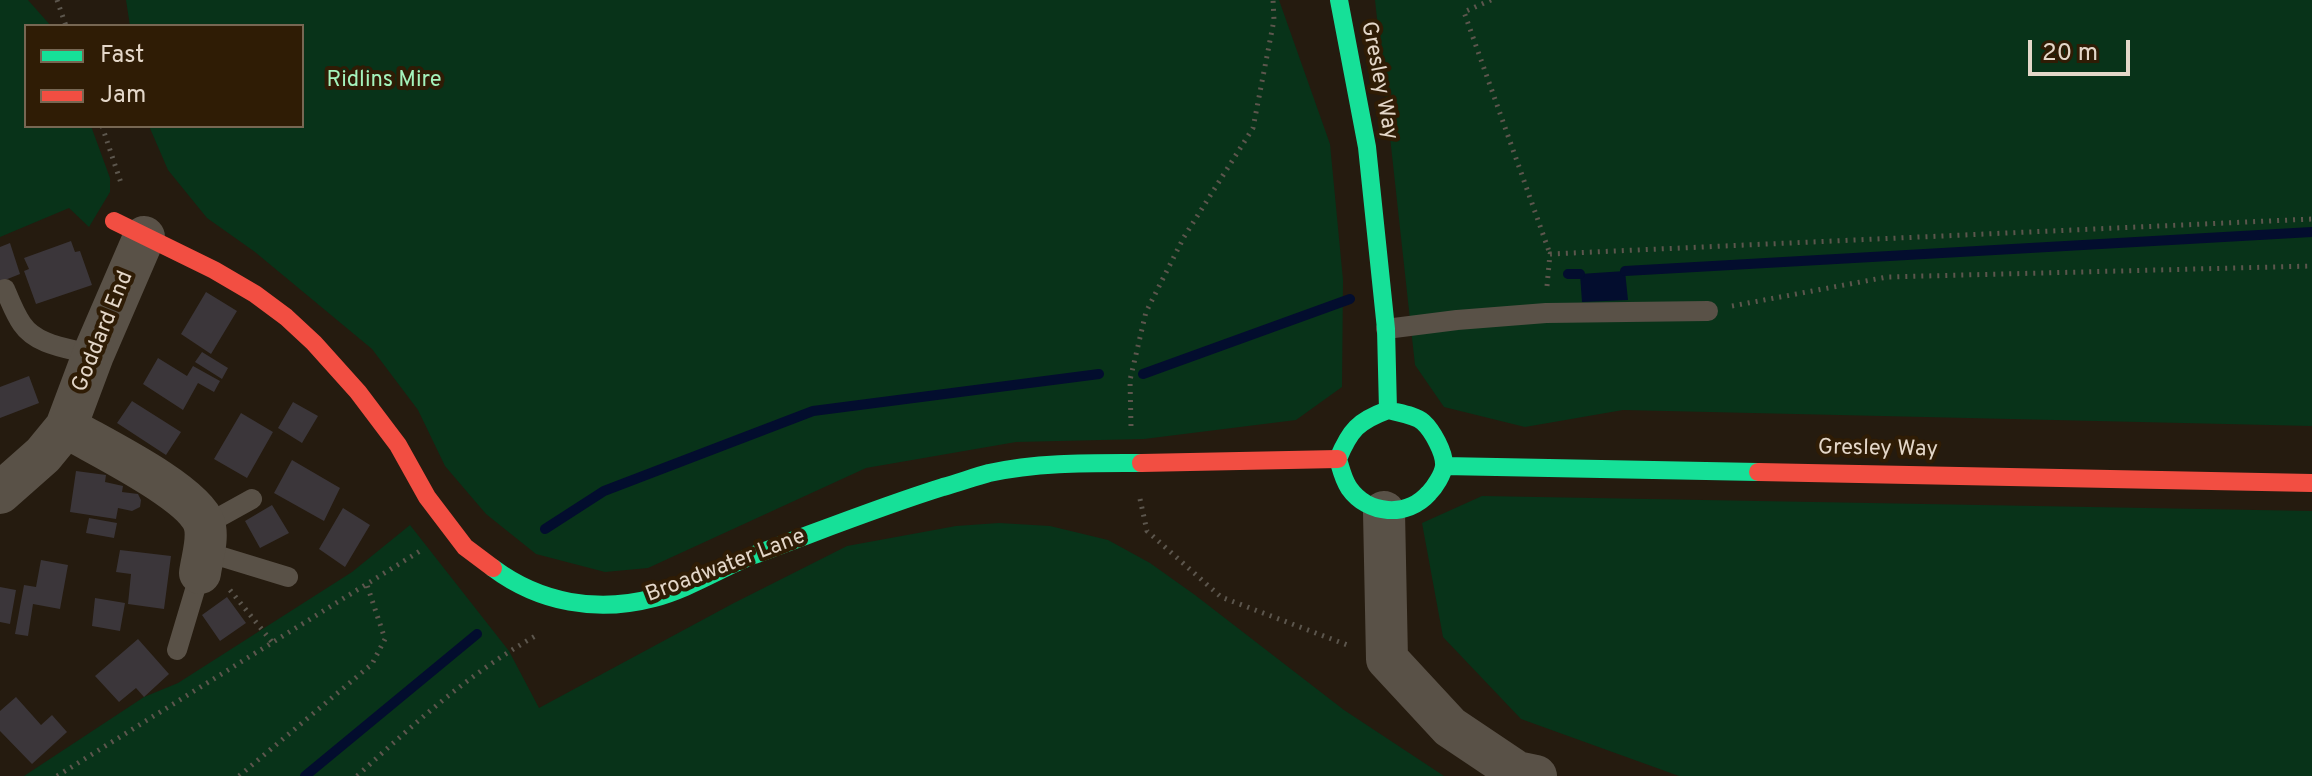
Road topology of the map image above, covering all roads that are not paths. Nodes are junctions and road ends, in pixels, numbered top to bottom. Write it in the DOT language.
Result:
graph roads {
  1 [pos="1339,0"];
  2 [pos="129,229"];
  3 [pos="5,289"];
  4 [pos="1708,311"];
  5 [pos="1386,329"];
  6 [pos="93,355"];
  7 [pos="1388,410"];
  8 [pos="66,427"];
  9 [pos="1338,459"];
  10 [pos="1444,466"];
  11 [pos="2312,483"];
  12 [pos="0,493"];
  13 [pos="252,499"];
  14 [pos="1384,512"];
  15 [pos="202,550"];
  16 [pos="288,577"];
  17 [pos="177,650"];
  18 [pos="1536,776"];
  1 -- 5 [label="street, Gresley Way"];
  2 -- 6 [label="street, Goddard End"];
  2 -- 9 [label="street, Broadwater Lane"];
  3 -- 6 [label="lane"];
  4 -- 5 [label="lane"];
  5 -- 7 [label="street, Gresley Way"];
  6 -- 8 [label="street, Goddard End"];
  7 -- 9 [label="street"];
  7 -- 10 [label="street"];
  8 -- 12 [label="street, Goddard End"];
  8 -- 15 [label="street"];
  9 -- 14 [label="street"];
  10 -- 11 [label="street, Gresley Way"];
  10 -- 14 [label="street"];
  13 -- 15 [label="lane"];
  14 -- 18 [label="street"];
  15 -- 16 [label="lane"];
  15 -- 17 [label="lane"];
}
